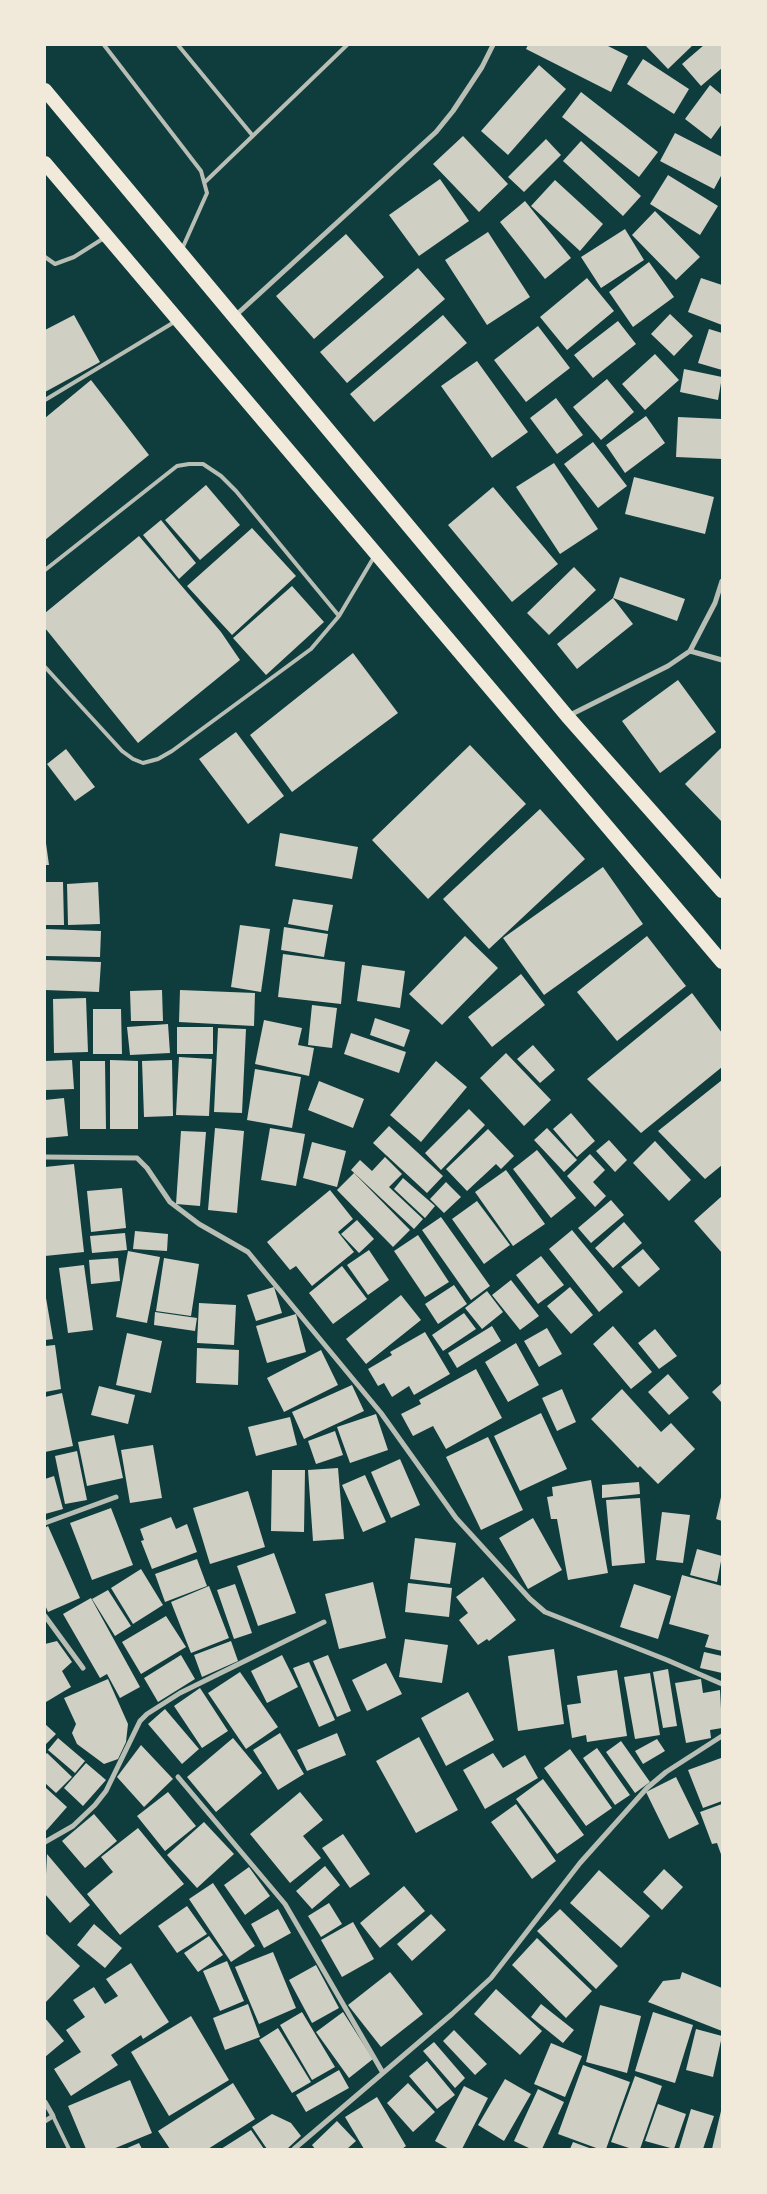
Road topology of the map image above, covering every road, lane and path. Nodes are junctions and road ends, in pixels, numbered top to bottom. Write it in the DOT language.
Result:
graph roads {
  1 [pos="104,45"];
  2 [pos="178,45"];
  3 [pos="347,45"];
  4 [pos="493,45"];
  5 [pos="45,90"];
  6 [pos="253,136"];
  7 [pos="45,163"];
  8 [pos="206,182"];
  9 [pos="107,236"];
  10 [pos="180,252"];
  11 [pos="45,257"];
  12 [pos="235,317"];
  13 [pos="178,320"];
  14 [pos="45,400"];
  15 [pos="377,553"];
  16 [pos="45,570"];
  17 [pos="722,581"];
  18 [pos="339,616"];
  19 [pos="690,651"];
  20 [pos="722,660"];
  21 [pos="45,667"];
  22 [pos="567,716"];
  23 [pos="722,891"];
  24 [pos="722,962"];
  25 [pos="45,1157"];
  26 [pos="116,1497"];
  27 [pos="45,1523"];
  28 [pos="45,1616"];
  29 [pos="324,1622"];
  30 [pos="83,1668"];
  31 [pos="722,1684"];
  32 [pos="722,1736"];
  33 [pos="178,1777"];
  34 [pos="45,1842"];
  35 [pos="383,2073"];
  36 [pos="45,2102"];
  37 [pos="53,2116"];
  38 [pos="45,2121"];
  39 [pos="69,2149"];
  40 [pos="294,2149"];
  1 -- 8 [label="lane"];
  2 -- 6 [label="lane"];
  3 -- 6 [label="lane"];
  4 -- 12 [label="street"];
  5 -- 10 [label="highway"];
  6 -- 8 [label="lane"];
  7 -- 9 [label="highway"];
  8 -- 10 [label="lane"];
  9 -- 11 [label="lane"];
  9 -- 13 [label="highway"];
  10 -- 12 [label="highway"];
  12 -- 22 [label="highway"];
  13 -- 14 [label="lane"];
  13 -- 15 [label="highway"];
  15 -- 18 [label="lane"];
  15 -- 24 [label="highway"];
  16 -- 18 [label="lane"];
  17 -- 19 [label="street"];
  18 -- 21 [label="lane"];
  19 -- 20 [label="street"];
  19 -- 22 [label="street"];
  22 -- 23 [label="highway"];
  25 -- 31 [label="street"];
  26 -- 27 [label="street"];
  28 -- 30 [label="street"];
  29 -- 34 [label="street"];
  32 -- 35 [label="street"];
  33 -- 35 [label="street"];
  35 -- 40 [label="street"];
  36 -- 37 [label="street"];
  37 -- 38 [label="street"];
  37 -- 39 [label="lane"];
}
